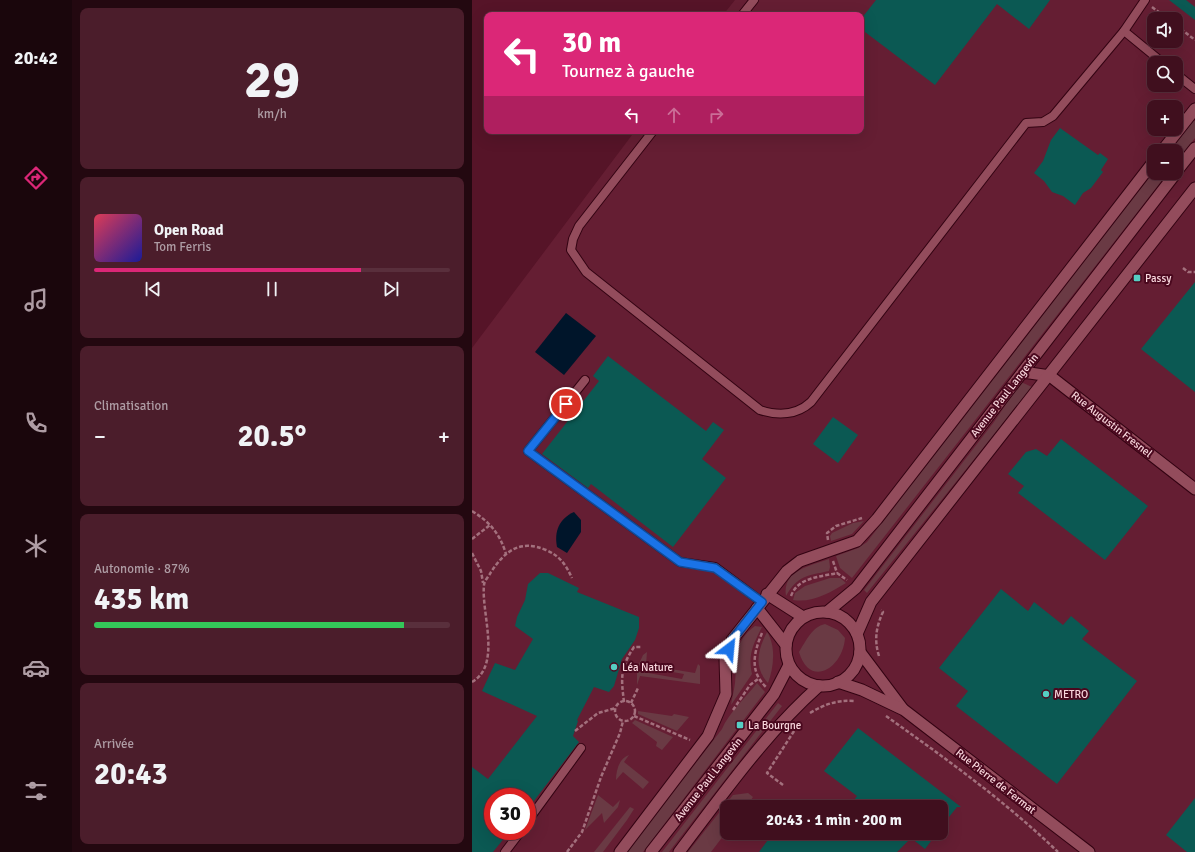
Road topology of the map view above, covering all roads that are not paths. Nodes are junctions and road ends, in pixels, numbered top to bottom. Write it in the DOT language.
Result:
graph roads {
  1 [pos="754,0"];
  2 [pos="1145,1"];
  3 [pos="744,12"];
  4 [pos="1124,31"];
  5 [pos="1154,56"];
  6 [pos="1183,80"];
  7 [pos="1195,89"];
  8 [pos="1195,109"];
  9 [pos="651,134"];
  10 [pos="1168,144"];
  11 [pos="1195,148"];
  12 [pos="1183,164"];
  13 [pos="1147,170"];
  14 [pos="1171,180"];
  15 [pos="1195,188"];
  16 [pos="1023,372"];
  17 [pos="1050,376"];
  18 [pos="585,380"];
  19 [pos="1195,489"];
  20 [pos="762,602"];
  21 [pos="827,612"];
  22 [pos="803,617"];
  23 [pos="857,634"];
  24 [pos="786,645"];
  25 [pos="860,652"];
  26 [pos="789,665"];
  27 [pos="838,682"];
  28 [pos="819,686"];
  29 [pos="904,710"];
  30 [pos="582,748"];
  31 [pos="536,810"];
  32 [pos="514,840"];
  33 [pos="505,852"];
  34 [pos="620,852"];
  35 [pos="651,852"];
  36 [pos="679,852"];
  37 [pos="1089,852"];
  1 -- 3 [label="lane"];
  2 -- 4 [label="lane"];
  4 -- 5 [label="lane"];
  4 -- 9 [label="lane"];
  6 -- 7 [label="lane"];
  8 -- 10 [label="main road"];
  11 -- 12 [label="main road, Avenue Paul Langevin"];
  13 -- 20 [label="main road"];
  14 -- 16 [label="main road, Avenue Paul Langevin"];
  15 -- 17 [label="main road"];
  16 -- 17 [label="main road, Rue Augustin Fresnel"];
  16 -- 21 [label="main road, Avenue Paul Langevin"];
  17 -- 19 [label="main road, Rue Augustin Fresnel"];
  17 -- 23 [label="main road"];
  18 -- 20 [label="lane"];
  20 -- 22 [label="main road"];
  20 -- 24 [label="main road"];
  20 -- 34 [label="main road"];
  21 -- 22 [label="main road"];
  21 -- 23 [label="main road"];
  22 -- 24 [label="main road"];
  23 -- 25 [label="main road"];
  24 -- 26 [label="main road"];
  25 -- 27 [label="main road"];
  25 -- 29 [label="main road, Rue Pierre de Fermat"];
  26 -- 28 [label="main road"];
  26 -- 35 [label="main road, Avenue Paul Langevin"];
  27 -- 28 [label="main road"];
  27 -- 29 [label="main road, Rue Pierre de Fermat"];
  28 -- 36 [label="main road, Avenue Paul Langevin"];
  29 -- 37 [label="main road, Rue Pierre de Fermat"];
  30 -- 31 [label="lane"];
  32 -- 33 [label="lane"];
}
